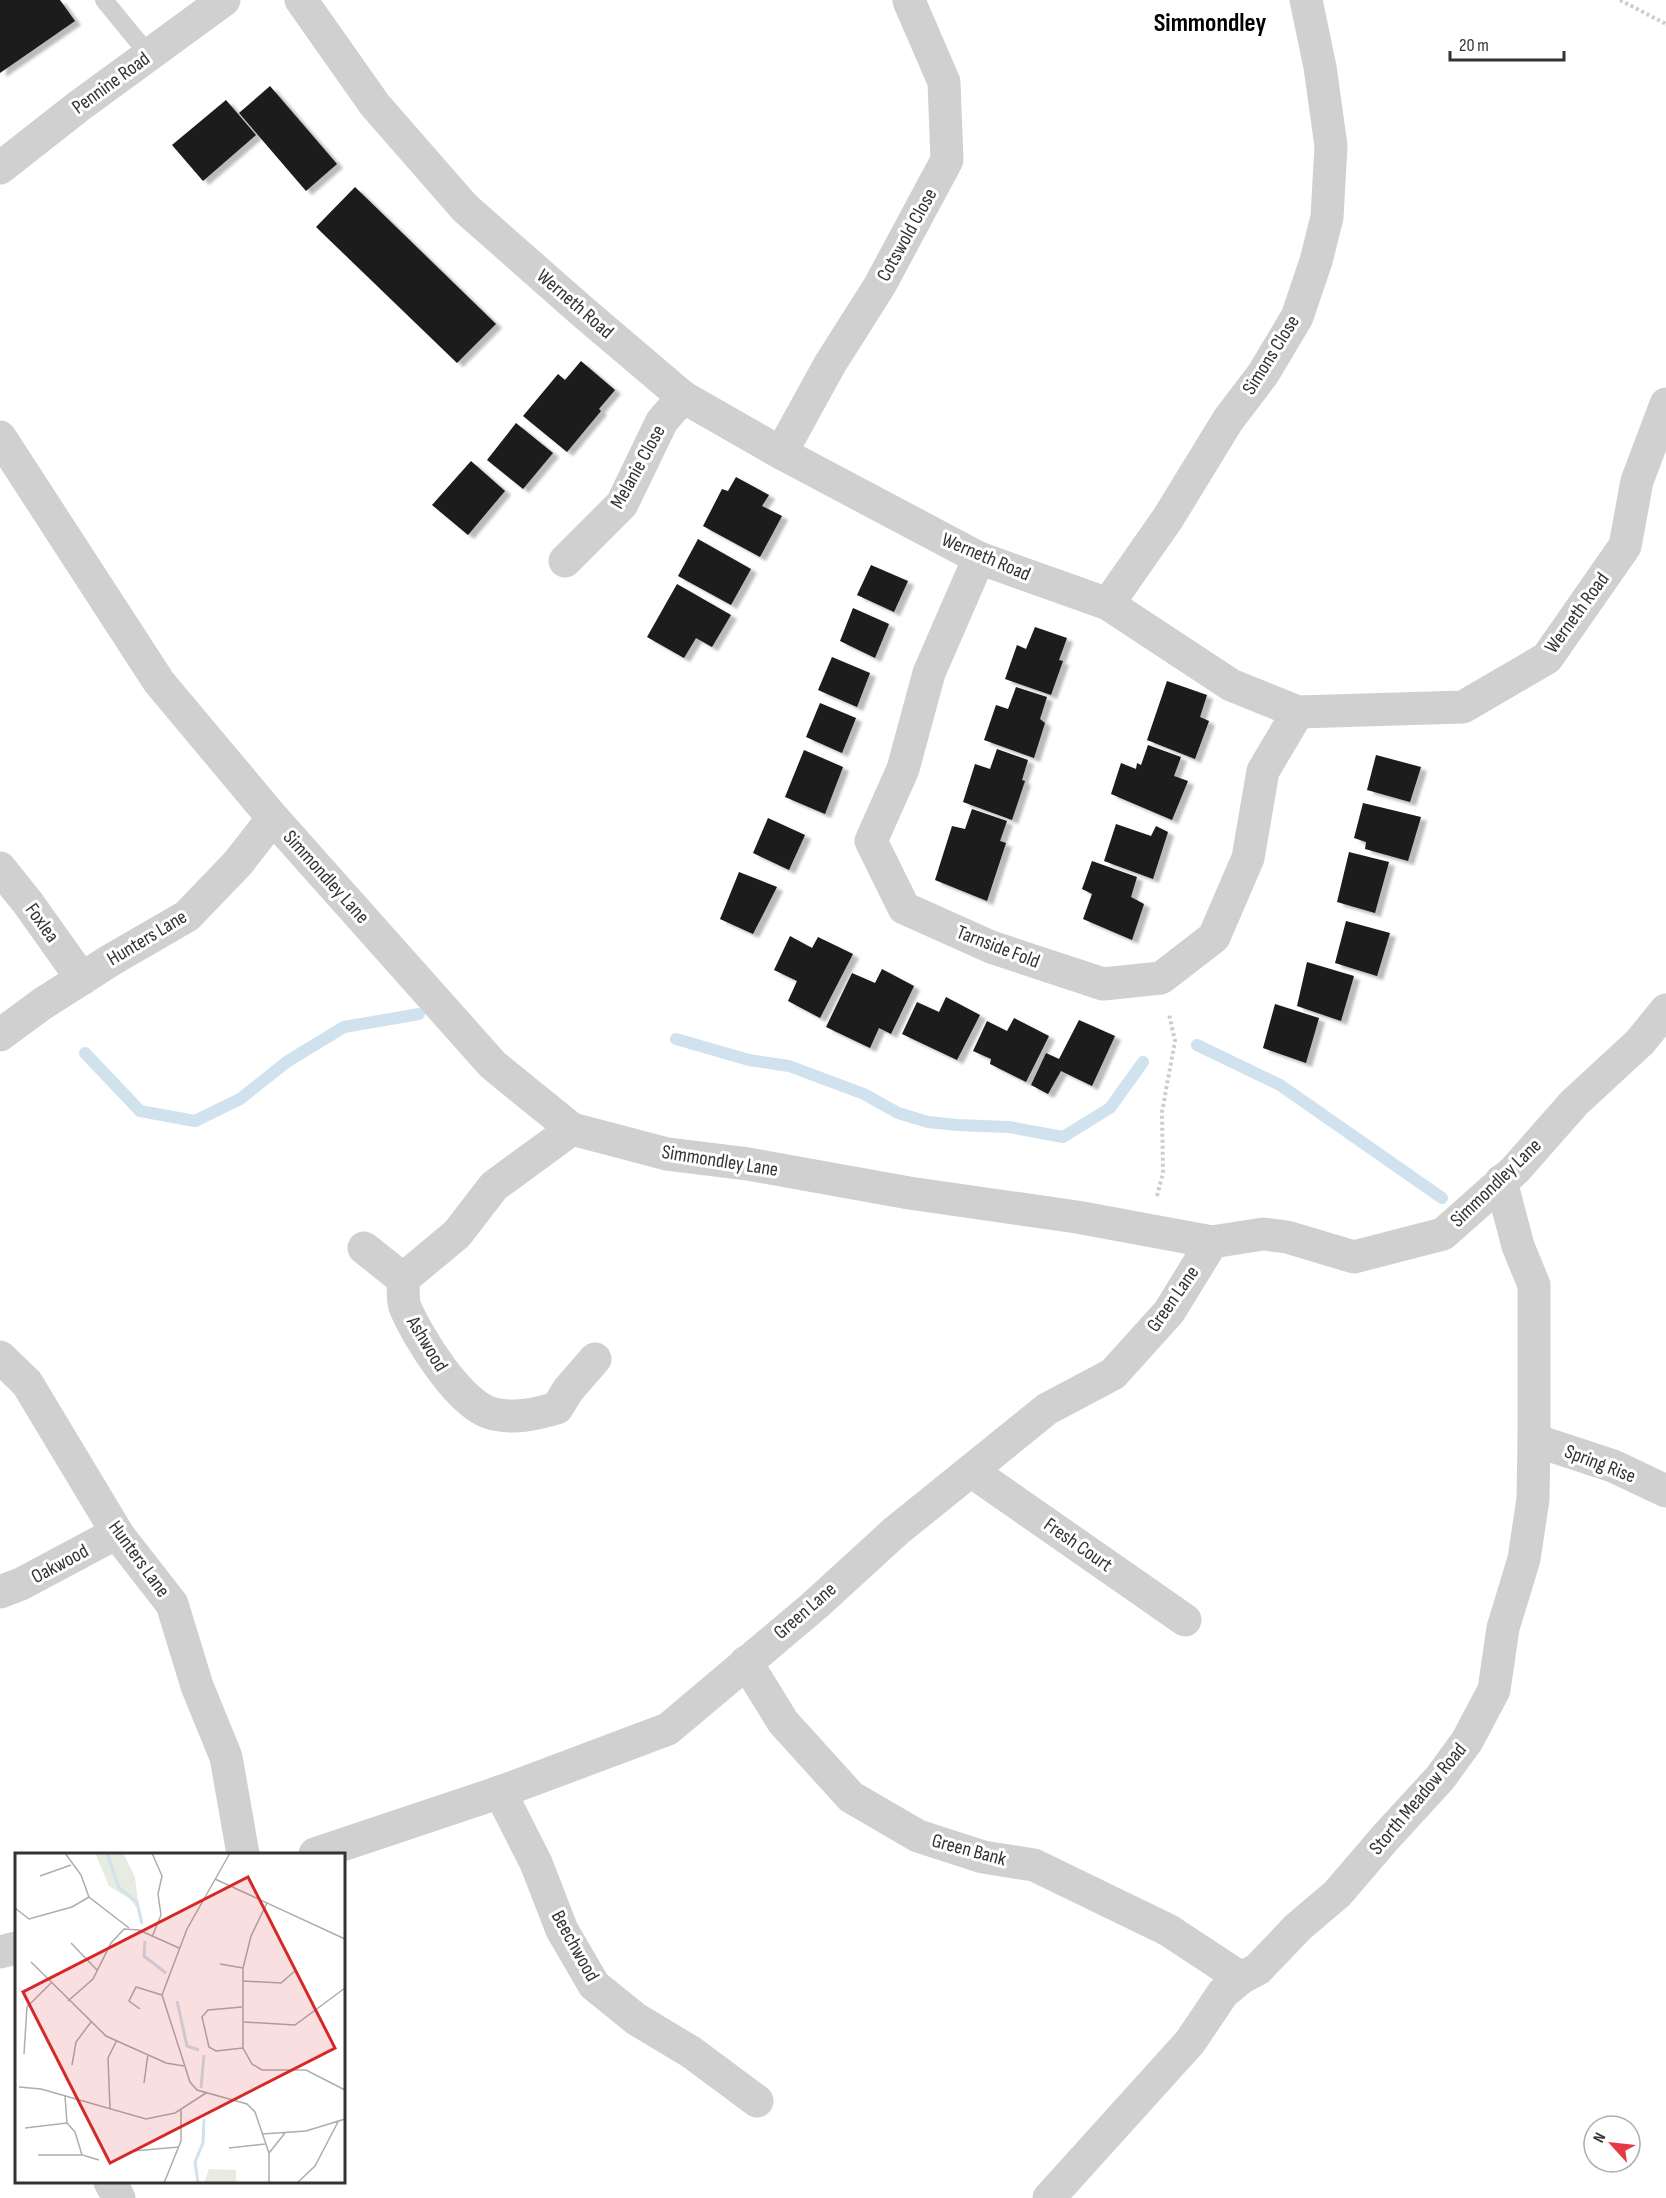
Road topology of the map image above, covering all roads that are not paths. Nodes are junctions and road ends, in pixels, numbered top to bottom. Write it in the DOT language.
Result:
graph roads {
  1 [pos="104,0"];
  2 [pos="224,0"];
  3 [pos="301,0"];
  4 [pos="1306,0"];
  5 [pos="909,1"];
  6 [pos="149,55"];
  7 [pos="0,168"];
  8 [pos="683,397"];
  9 [pos="1666,404"];
  10 [pos="0,436"];
  11 [pos="782,453"];
  12 [pos="979,558"];
  13 [pos="565,561"];
  14 [pos="1108,604"];
  15 [pos="1298,712"];
  16 [pos="273,818"];
  17 [pos="0,868"];
  18 [pos="82,979"];
  19 [pos="1666,1010"];
  20 [pos="0,1035"];
  21 [pos="572,1129"];
  22 [pos="1501,1181"];
  23 [pos="1212,1242"];
  24 [pos="364,1248"];
  25 [pos="404,1279"];
  26 [pos="0,1357"];
  27 [pos="595,1359"];
  28 [pos="1534,1440"];
  29 [pos="971,1471"];
  30 [pos="1666,1491"];
  31 [pos="119,1536"];
  32 [pos="0,1592"];
  33 [pos="1185,1620"];
  34 [pos="746,1662"];
  35 [pos="500,1792"];
  36 [pos="243,1853"];
  37 [pos="318,1853"];
  38 [pos="15,1948"];
  39 [pos="0,1952"];
  40 [pos="1241,1978"];
  41 [pos="757,2101"];
  42 [pos="111,2183"];
  43 [pos="119,2198"];
  44 [pos="1049,2198"];
  1 -- 6 [label="lane"];
  2 -- 6 [label="street, Pennine Road"];
  3 -- 8 [label="street, Werneth Road"];
  4 -- 14 [label="street, Simons Close"];
  5 -- 11 [label="street, Cotswold Close"];
  6 -- 7 [label="street, Pennine Road"];
  8 -- 11 [label="street, Werneth Road"];
  8 -- 13 [label="street, Melanie Close"];
  9 -- 15 [label="street, Werneth Road"];
  10 -- 16 [label="street, Simmondley Lane"];
  11 -- 12 [label="street, Werneth Road"];
  12 -- 14 [label="street, Werneth Road"];
  12 -- 15 [label="street, Tarnside Fold"];
  14 -- 15 [label="street, Werneth Road"];
  16 -- 18 [label="street, Hunters Lane"];
  16 -- 21 [label="street, Simmondley Lane"];
  17 -- 18 [label="street, Foxlea"];
  18 -- 20 [label="street, Hunters Lane"];
  19 -- 22 [label="street, Simmondley Lane"];
  21 -- 23 [label="street, Simmondley Lane"];
  21 -- 25 [label="street"];
  22 -- 23 [label="street, Simmondley Lane"];
  22 -- 28 [label="street, Storth Meadow Road"];
  23 -- 29 [label="street, Green Lane"];
  24 -- 25 [label="street"];
  25 -- 27 [label="street, Ashwood"];
  26 -- 31 [label="street, Hunters Lane"];
  28 -- 30 [label="street, Spring Rise"];
  28 -- 40 [label="street, Storth Meadow Road"];
  29 -- 33 [label="street, Fresh Court"];
  29 -- 34 [label="street, Green Lane"];
  31 -- 32 [label="street, Oakwood"];
  31 -- 36 [label="street, Hunters Lane"];
  34 -- 35 [label="street, Green Lane"];
  34 -- 40 [label="street, Green Bank"];
  35 -- 37 [label="street, Green Lane"];
  35 -- 41 [label="street, Beechwood"];
  38 -- 39 [label="street"];
  40 -- 44 [label="street, Storth Meadow Road"];
  42 -- 43 [label="street"];
}
